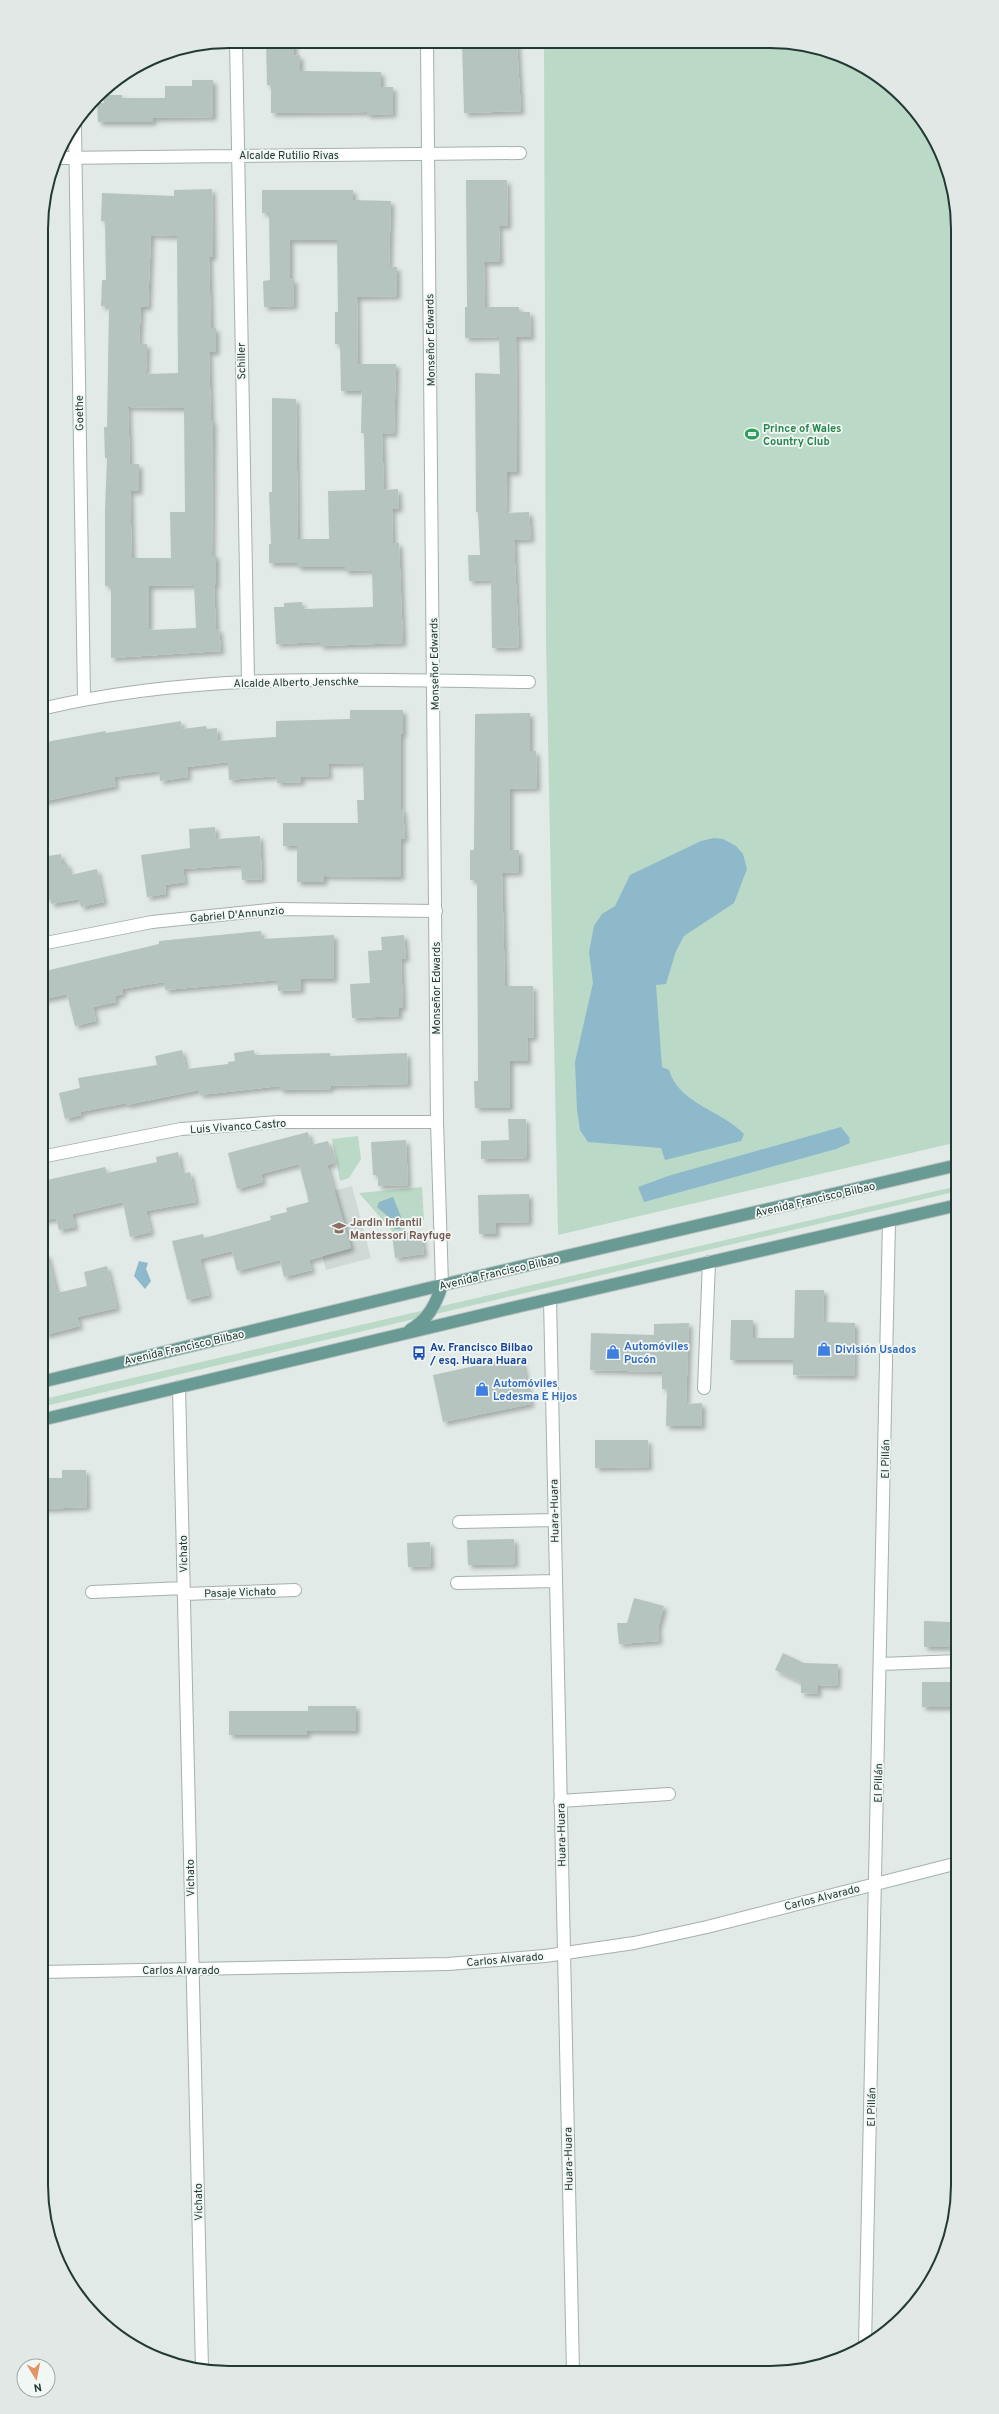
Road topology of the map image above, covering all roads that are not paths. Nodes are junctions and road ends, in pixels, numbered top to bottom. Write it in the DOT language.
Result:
graph roads {
  1 [pos="236,48"];
  2 [pos="427,48"];
  3 [pos="75,133"];
  4 [pos="520,153"];
  5 [pos="428,154"];
  6 [pos="237,155"];
  7 [pos="62,158"];
  8 [pos="75,158"];
  9 [pos="248,680"];
  10 [pos="434,681"];
  11 [pos="529,682"];
  12 [pos="84,698"];
  13 [pos="48,707"];
  14 [pos="436,911"];
  15 [pos="48,943"];
  16 [pos="437,1122"];
  17 [pos="48,1156"];
  18 [pos="951,1167"];
  19 [pos="951,1207"];
  20 [pos="889,1220"];
  21 [pos="709,1262"];
  22 [pos="442,1285"];
  23 [pos="550,1299"];
  24 [pos="402,1334"];
  25 [pos="48,1380"];
  26 [pos="179,1387"];
  27 [pos="704,1388"];
  28 [pos="48,1418"];
  29 [pos="554,1520"];
  30 [pos="459,1522"];
  31 [pos="556,1581"];
  32 [pos="457,1583"];
  33 [pos="295,1590"];
  34 [pos="184,1591"];
  35 [pos="92,1592"];
  36 [pos="951,1661"];
  37 [pos="881,1664"];
  38 [pos="669,1794"];
  39 [pos="560,1801"];
  40 [pos="951,1865"];
  41 [pos="876,1884"];
  42 [pos="564,1953"];
  43 [pos="192,1969"];
  44 [pos="48,1972"];
  45 [pos="866,2339"];
  46 [pos="202,2364"];
  47 [pos="573,2366"];
  1 -- 6 [label="street, Schiller"];
  2 -- 5 [label="street, Monseñor Edwards"];
  3 -- 8 [label="street, Goethe"];
  4 -- 5 [label="street, Alcalde Rutilio Rivas"];
  5 -- 6 [label="street, Alcalde Rutilio Rivas"];
  5 -- 10 [label="street, Monseñor Edwards"];
  6 -- 8 [label="street, Alcalde Rutilio Rivas"];
  6 -- 9 [label="street, Schiller"];
  7 -- 8 [label="street, Alcalde Rutilio Rivas"];
  8 -- 12 [label="street, Goethe"];
  9 -- 10 [label="street, Alcalde Alberto Jenschke"];
  9 -- 12 [label="street, Alcalde Alberto Jenschke"];
  10 -- 11 [label="street, Alcalde Alberto Jenschke"];
  10 -- 14 [label="street, Monseñor Edwards"];
  12 -- 13 [label="street, Alcalde Alberto Jenschke"];
  14 -- 15 [label="street, Gabriel D'Annunzio"];
  14 -- 16 [label="street, Monseñor Edwards"];
  16 -- 17 [label="street, Luis Vivanco Castro"];
  16 -- 22 [label="street, Monseñor Edwards"];
  18 -- 22 [label="main road, Avenida Francisco Bilbao"];
  19 -- 20 [label="main road"];
  20 -- 21 [label="main road"];
  20 -- 37 [label="street, El Pillán"];
  21 -- 23 [label="main road"];
  21 -- 27 [label="street"];
  22 -- 24 [label="main road"];
  22 -- 25 [label="main road, Avenida Francisco Bilbao"];
  23 -- 24 [label="main road"];
  23 -- 29 [label="street, Huara-Huara"];
  24 -- 26 [label="main road"];
  26 -- 28 [label="main road"];
  26 -- 34 [label="street, Vichato"];
  29 -- 30 [label="street"];
  29 -- 31 [label="street, Huara-Huara"];
  31 -- 32 [label="street"];
  31 -- 39 [label="street, Huara-Huara"];
  33 -- 34 [label="street, Pasaje Vichato"];
  34 -- 35 [label="street, Pasaje Vichato"];
  34 -- 43 [label="street, Vichato"];
  36 -- 37 [label="street"];
  37 -- 41 [label="street, El Pillán"];
  38 -- 39 [label="street"];
  39 -- 42 [label="street, Huara-Huara"];
  40 -- 41 [label="street, Carlos Alvarado"];
  41 -- 42 [label="street, Carlos Alvarado"];
  41 -- 45 [label="street, El Pillán"];
  42 -- 43 [label="street, Carlos Alvarado"];
  42 -- 47 [label="street, Huara-Huara"];
  43 -- 44 [label="street, Carlos Alvarado"];
  43 -- 46 [label="street, Vichato"];
}
